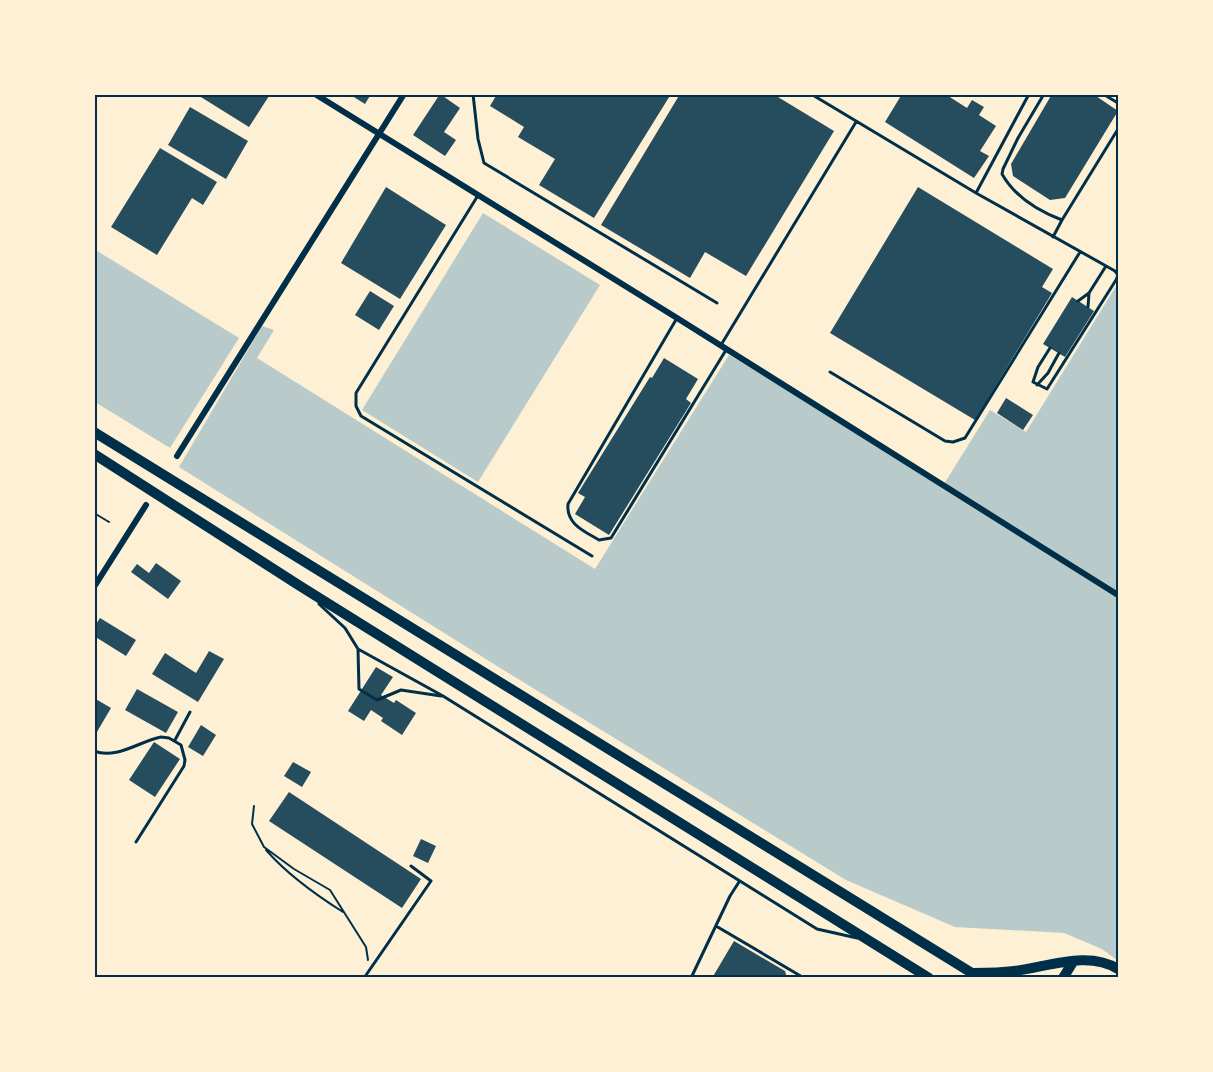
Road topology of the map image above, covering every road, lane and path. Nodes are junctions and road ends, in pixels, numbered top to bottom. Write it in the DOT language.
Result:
graph roads {
  1 [pos="315,94"];
  2 [pos="404,94"];
  3 [pos="473,94"];
  4 [pos="811,94"];
  5 [pos="1029,94"];
  6 [pos="1044,94"];
  7 [pos="1103,94"];
  8 [pos="1119,103"];
  9 [pos="856,122"];
  10 [pos="1119,129"];
  11 [pos="380,134"];
  12 [pos="976,193"];
  13 [pos="478,195"];
  14 [pos="1062,220"];
  15 [pos="1053,237"];
  16 [pos="1080,252"];
  17 [pos="1106,266"];
  18 [pos="1089,293"];
  19 [pos="1078,301"];
  20 [pos="717,303"];
  21 [pos="1088,307"];
  22 [pos="677,318"];
  23 [pos="724,347"];
  24 [pos="1050,348"];
  25 [pos="1059,353"];
  26 [pos="830,372"];
  27 [pos="1037,385"];
  28 [pos="94,432"];
  29 [pos="94,454"];
  30 [pos="177,456"];
  31 [pos="146,505"];
  32 [pos="94,513"];
  33 [pos="109,522"];
  34 [pos="592,556"];
  35 [pos="300,586"];
  36 [pos="94,587"];
  37 [pos="1119,595"];
  38 [pos="358,649"];
  39 [pos="443,696"];
  40 [pos="190,712"];
  41 [pos="175,740"];
  42 [pos="94,752"];
  43 [pos="254,806"];
  44 [pos="136,842"];
  45 [pos="264,847"];
  46 [pos="411,866"];
  47 [pos="739,882"];
  48 [pos="346,914"];
  49 [pos="716,926"];
  50 [pos="870,940"];
  51 [pos="369,961"];
  52 [pos="1073,962"];
  53 [pos="1119,969"];
  54 [pos="976,975"];
  55 [pos="924,976"];
  56 [pos="364,978"];
  57 [pos="691,978"];
  58 [pos="804,978"];
  59 [pos="1063,978"];
  1 -- 11 [label="street"];
  2 -- 11 [label="street"];
  3 -- 20 [label="lane"];
  4 -- 9 [label="lane"];
  5 -- 12 [label="lane"];
  6 -- 14 [label="lane"];
  7 -- 8 [label="lane"];
  9 -- 12 [label="lane"];
  9 -- 23 [label="lane"];
  10 -- 14 [label="lane"];
  11 -- 13 [label="street"];
  11 -- 30 [label="street"];
  12 -- 15 [label="lane"];
  13 -- 22 [label="street"];
  13 -- 34 [label="lane"];
  14 -- 15 [label="lane"];
  15 -- 16 [label="lane"];
  16 -- 17 [label="lane"];
  16 -- 26 [label="lane"];
  17 -- 18 [label="lane"];
  17 -- 27 [label="lane"];
  18 -- 19 [label="lane"];
  18 -- 21 [label="lane"];
  22 -- 23 [label="street"];
  22 -- 23 [label="lane"];
  23 -- 37 [label="street"];
  24 -- 27 [label="lane"];
  25 -- 27 [label="lane"];
  28 -- 54 [label="highway"];
  29 -- 35 [label="highway"];
  31 -- 36 [label="street"];
  32 -- 33 [label="path"];
  35 -- 38 [label="lane"];
  35 -- 50 [label="highway"];
  38 -- 39 [label="lane"];
  38 -- 39 [label="lane"];
  39 -- 47 [label="lane"];
  40 -- 41 [label="lane"];
  41 -- 42 [label="lane"];
  41 -- 44 [label="lane"];
  43 -- 45 [label="path"];
  45 -- 48 [label="path"];
  45 -- 48 [label="path"];
  46 -- 56 [label="lane"];
  47 -- 49 [label="lane"];
  47 -- 50 [label="lane"];
  48 -- 51 [label="path"];
  49 -- 57 [label="lane"];
  49 -- 58 [label="lane"];
  50 -- 55 [label="highway"];
  52 -- 53 [label="highway"];
  52 -- 54 [label="highway"];
  52 -- 59 [label="highway"];
}
